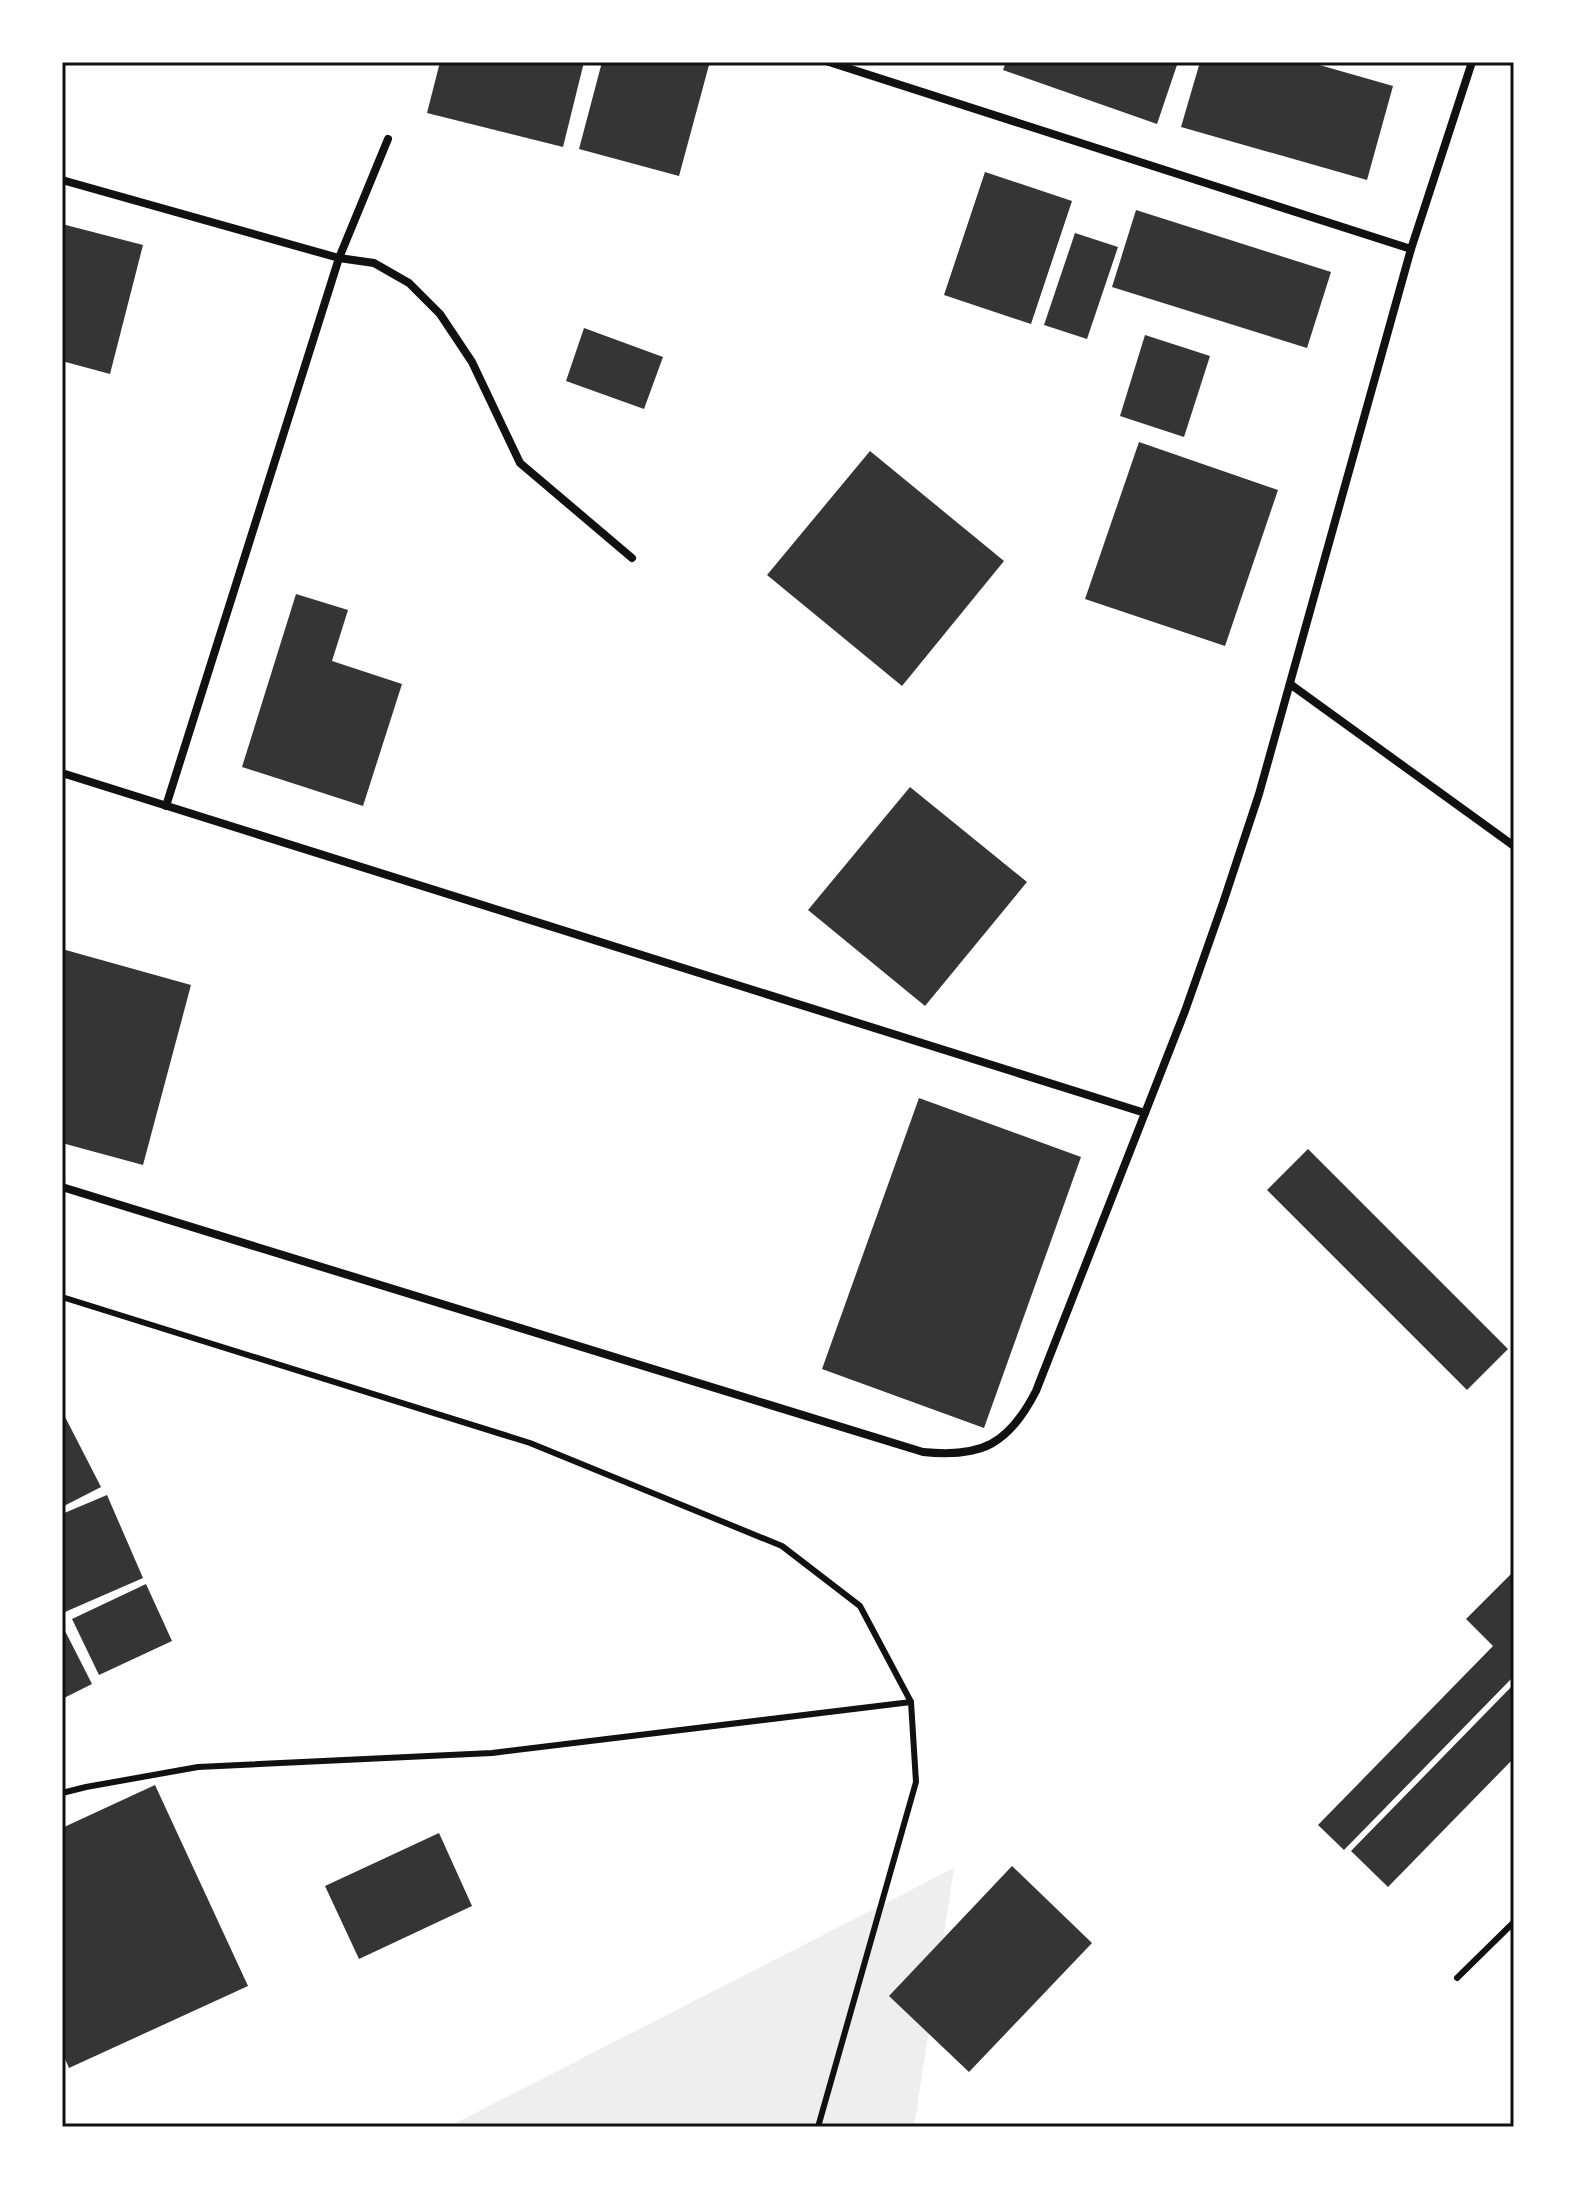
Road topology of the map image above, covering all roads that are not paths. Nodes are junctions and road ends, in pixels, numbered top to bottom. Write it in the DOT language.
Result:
graph roads {
  1 [pos="829,62"];
  2 [pos="1472,62"];
  3 [pos="388,139"];
  4 [pos="62,180"];
  5 [pos="1411,249"];
  6 [pos="339,258"];
  7 [pos="632,558"];
  8 [pos="1290,684"];
  9 [pos="62,773"];
  10 [pos="166,806"];
  11 [pos="1514,846"];
  12 [pos="1145,1113"];
  13 [pos="62,1187"];
  14 [pos="62,1297"];
  15 [pos="911,1702"];
  16 [pos="62,1793"];
  17 [pos="1514,1922"];
  18 [pos="1457,1978"];
  19 [pos="818,2127"];
  1 -- 5 [label="street"];
  2 -- 5 [label="street"];
  3 -- 6 [label="street"];
  4 -- 6 [label="street"];
  5 -- 8 [label="street"];
  6 -- 7 [label="street"];
  6 -- 10 [label="street"];
  8 -- 11 [label="street"];
  8 -- 12 [label="street"];
  9 -- 10 [label="street"];
  10 -- 12 [label="street"];
  12 -- 13 [label="street"];
  14 -- 15 [label="lane"];
  15 -- 16 [label="lane"];
  15 -- 19 [label="lane"];
  17 -- 18 [label="lane"];
}
